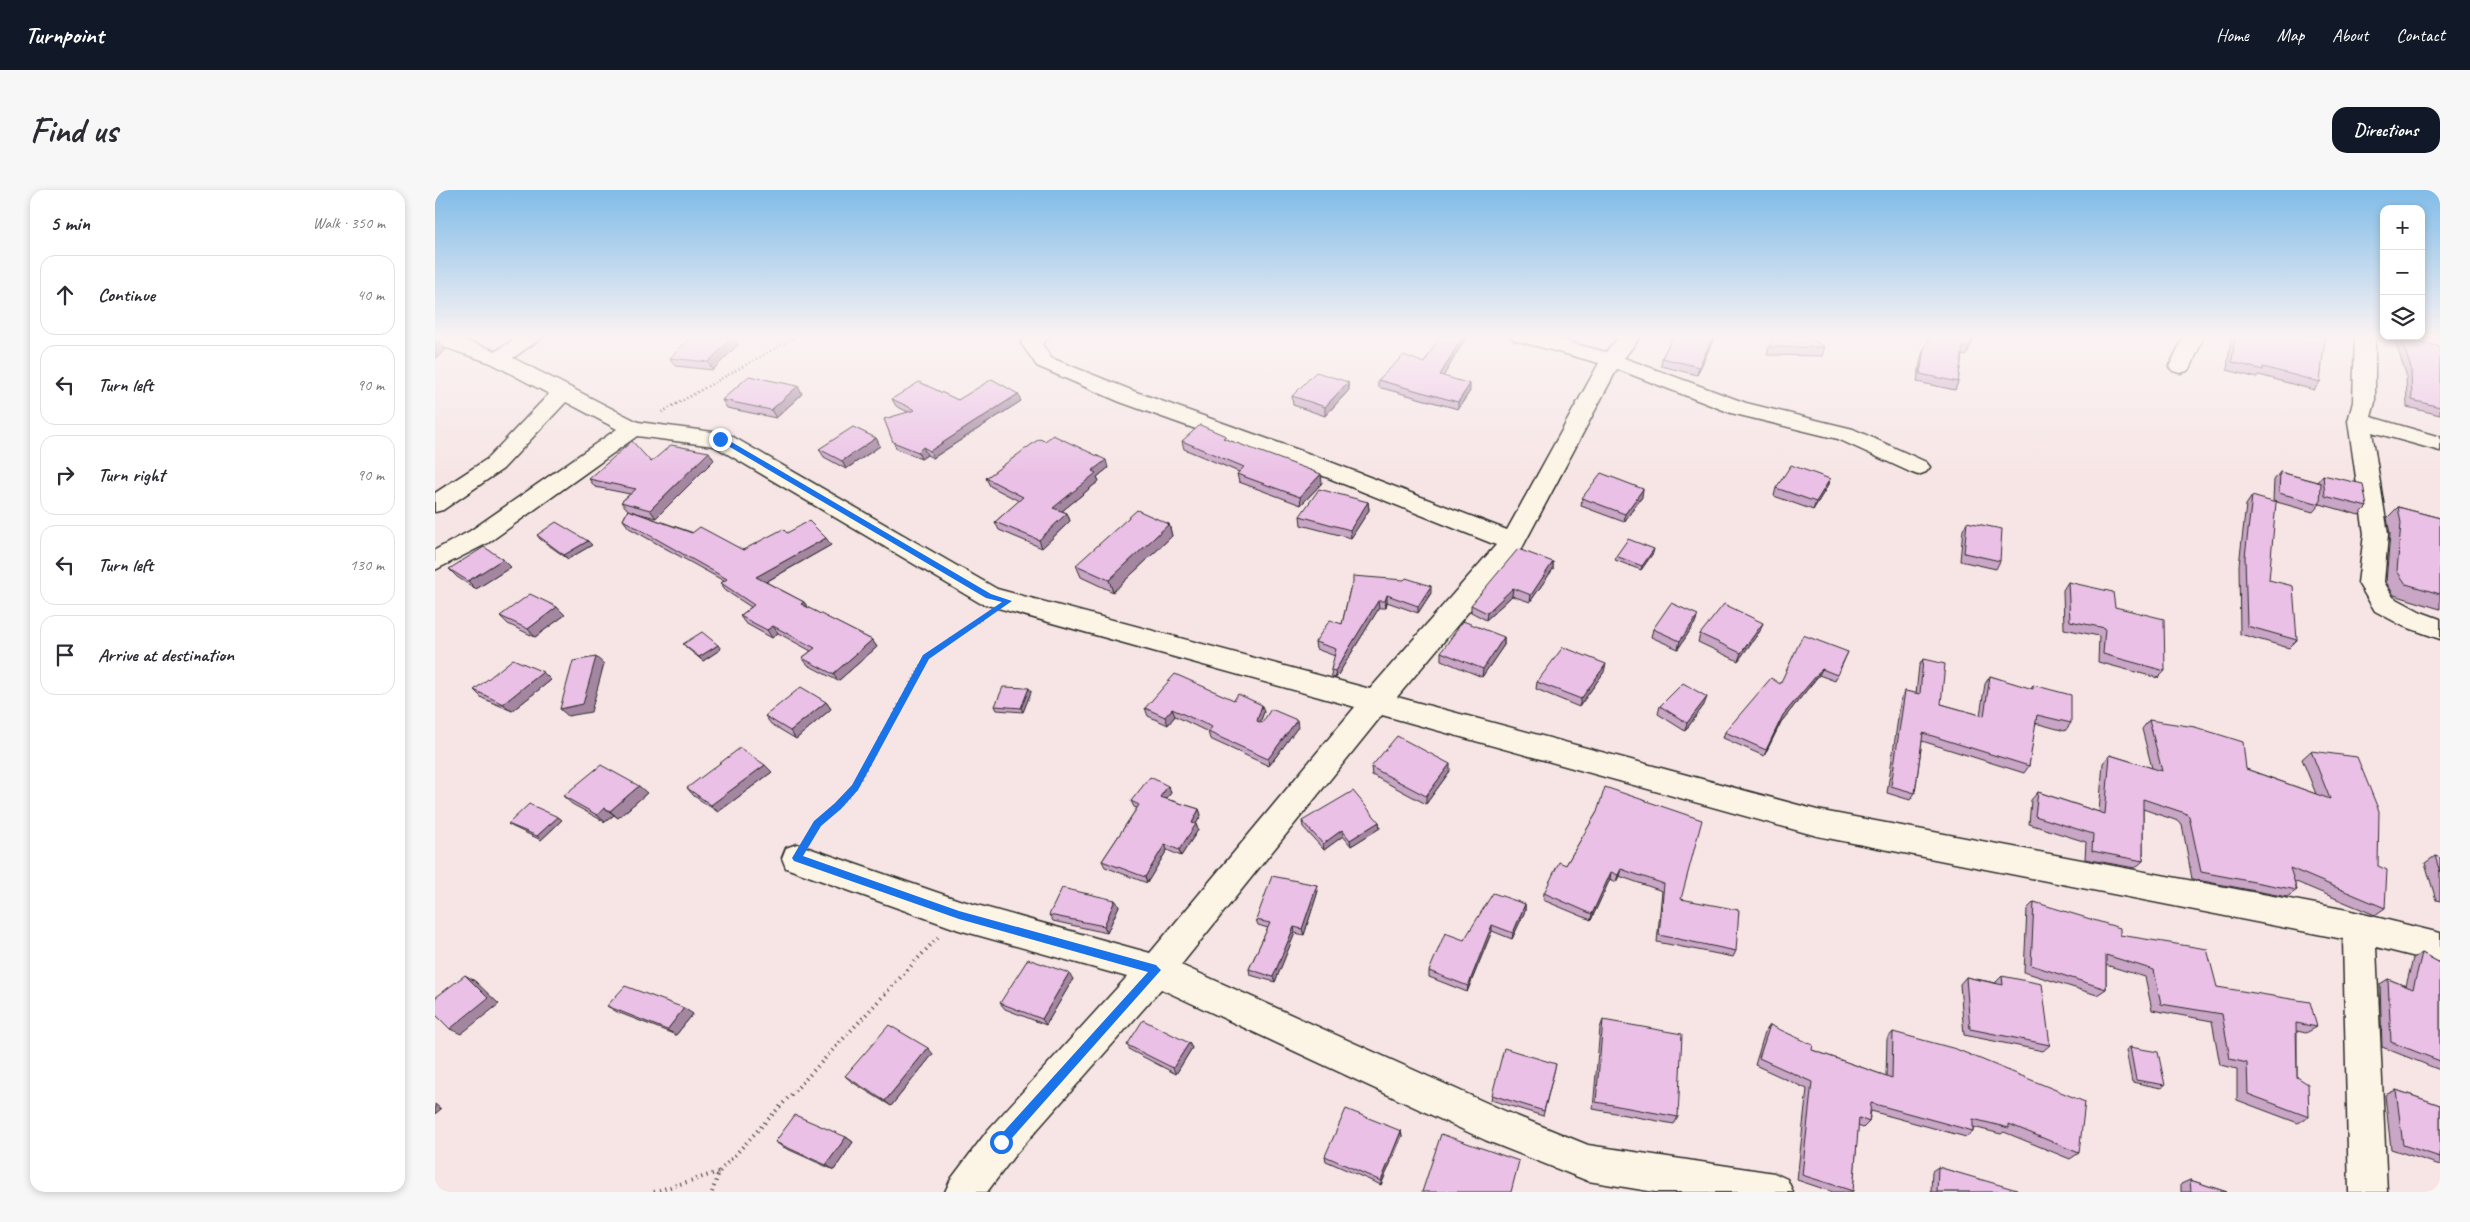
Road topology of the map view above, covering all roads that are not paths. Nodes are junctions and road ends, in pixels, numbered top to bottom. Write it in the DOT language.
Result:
graph roads {
  1 [pos="545,383"];
  2 [pos="1094,383"];
  3 [pos="1599,383"];
  4 [pos="1672,383"];
  5 [pos="2364,383"];
  6 [pos="563,392"];
  7 [pos="2359,421"];
  8 [pos="633,428"];
  9 [pos="2440,444"];
  10 [pos="1918,467"];
  11 [pos="435,504"];
  12 [pos="1513,542"];
  13 [pos="435,561"];
  14 [pos="2440,629"];
  15 [pos="1375,703"];
  16 [pos="797,858"];
  17 [pos="2359,928"];
  18 [pos="2440,948"];
  19 [pos="1156,970"];
  20 [pos="964,1192"];
  21 [pos="1774,1192"];
  22 [pos="2368,1192"];
  1 -- 6 [label="street"];
  2 -- 12 [label="street"];
  3 -- 12 [label="street"];
  4 -- 10 [label="street"];
  5 -- 7 [label="street"];
  6 -- 8 [label="street"];
  6 -- 11 [label="street"];
  7 -- 9 [label="street"];
  7 -- 14 [label="street"];
  8 -- 13 [label="street"];
  8 -- 15 [label="street"];
  12 -- 15 [label="street"];
  15 -- 17 [label="street"];
  15 -- 19 [label="street"];
  16 -- 19 [label="street"];
  17 -- 18 [label="street"];
  17 -- 22 [label="street"];
  19 -- 20 [label="street"];
  19 -- 21 [label="street"];
}
